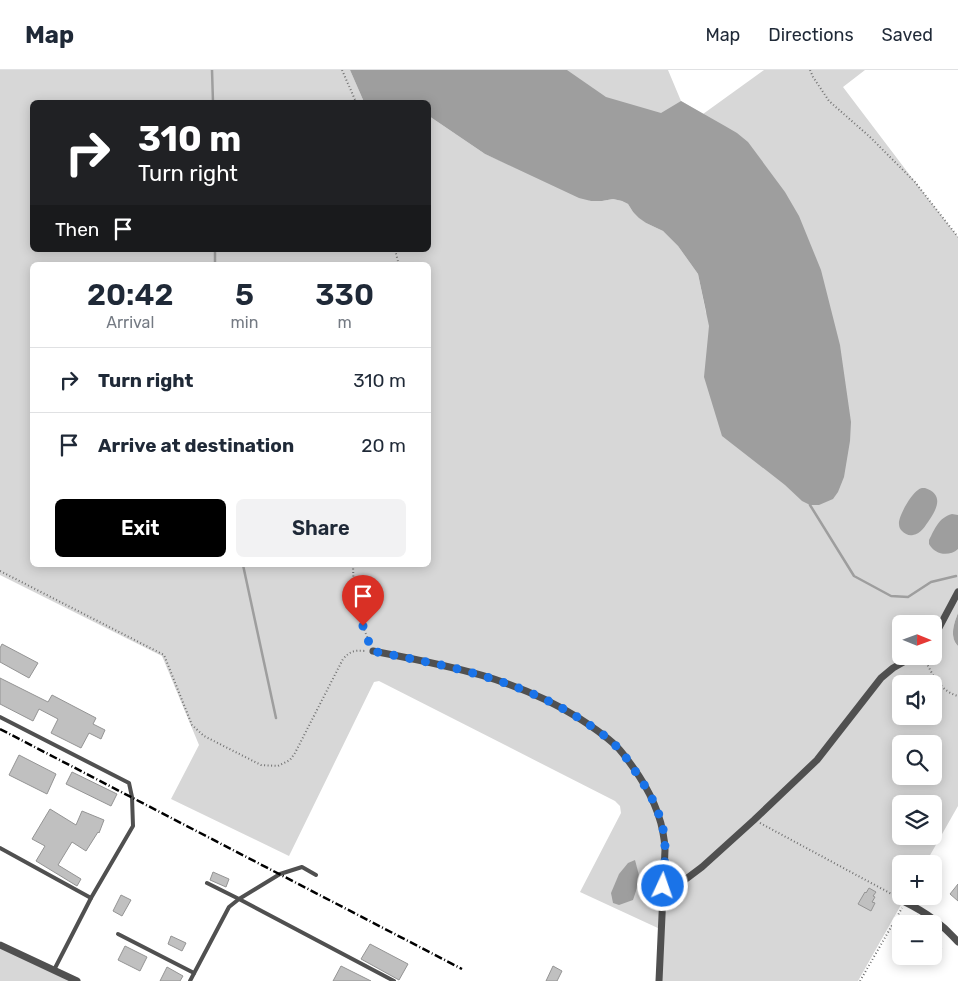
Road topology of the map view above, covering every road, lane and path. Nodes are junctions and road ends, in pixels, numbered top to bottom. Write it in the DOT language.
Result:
graph roads {
  1 [pos="342,70"];
  2 [pos="810,70"];
  3 [pos="355,100"];
  4 [pos="958,237"];
  5 [pos="353,567"];
  6 [pos="0,571"];
  7 [pos="958,592"];
  8 [pos="942,622"];
  9 [pos="372,651"];
  10 [pos="898,665"];
  11 [pos="928,665"];
  12 [pos="958,696"];
  13 [pos="0,717"];
  14 [pos="754,820"];
  15 [pos="0,848"];
  16 [pos="316,874"];
  17 [pos="207,883"];
  18 [pos="892,894"];
  19 [pos="662,896"];
  20 [pos="91,898"];
  21 [pos="240,899"];
  22 [pos="904,905"];
  23 [pos="911,905"];
  24 [pos="118,934"];
  25 [pos="958,942"];
  26 [pos="1,944"];
  27 [pos="54,970"];
  28 [pos="194,973"];
  29 [pos="76,981"];
  30 [pos="190,981"];
  31 [pos="394,981"];
  32 [pos="659,981"];
  33 [pos="860,981"];
  1 -- 3 [label="path"];
  2 -- 4 [label="path"];
  5 -- 9 [label="path"];
  6 -- 9 [label="path"];
  7 -- 8 [label="street"];
  9 -- 19 [label="street"];
  10 -- 14 [label="street"];
  11 -- 12 [label="path"];
  13 -- 20 [label="lane"];
  14 -- 18 [label="path"];
  14 -- 19 [label="street"];
  15 -- 20 [label="lane"];
  16 -- 21 [label="lane"];
  17 -- 21 [label="lane"];
  19 -- 32 [label="street"];
  20 -- 27 [label="lane"];
  21 -- 28 [label="lane"];
  21 -- 31 [label="lane"];
  22 -- 33 [label="path"];
  23 -- 25 [label="street"];
  24 -- 28 [label="lane"];
  26 -- 27 [label="street"];
  27 -- 29 [label="street"];
  28 -- 30 [label="lane"];
}
